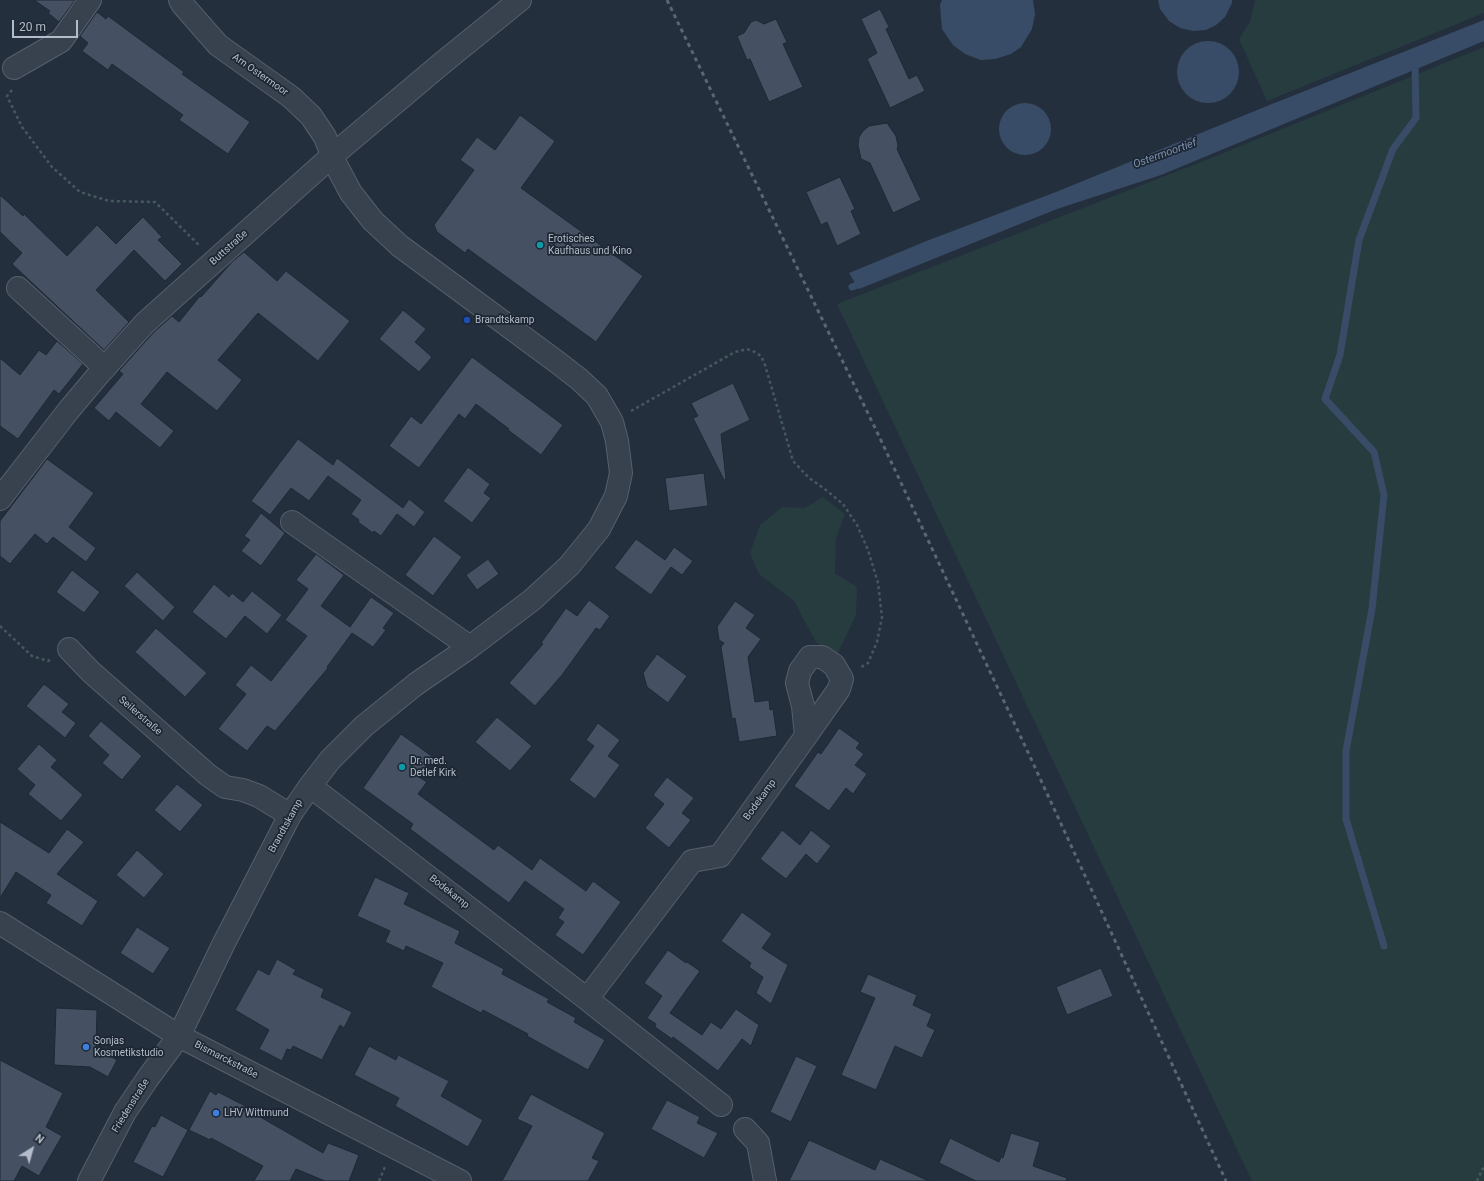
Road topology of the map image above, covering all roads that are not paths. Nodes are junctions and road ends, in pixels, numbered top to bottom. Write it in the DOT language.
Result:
graph roads {
  1 [pos="90,0"];
  2 [pos="180,0"];
  3 [pos="520,0"];
  4 [pos="14,68"];
  5 [pos="333,155"];
  6 [pos="18,288"];
  7 [pos="104,368"];
  8 [pos="0,499"];
  9 [pos="292,522"];
  10 [pos="470,647"];
  11 [pos="69,649"];
  12 [pos="806,736"];
  13 [pos="310,786"];
  14 [pos="290,815"];
  15 [pos="0,923"];
  16 [pos="587,999"];
  17 [pos="179,1036"];
  18 [pos="721,1105"];
  19 [pos="745,1128"];
  20 [pos="89,1181"];
  21 [pos="460,1181"];
  22 [pos="765,1181"];
  1 -- 4 [label="street"];
  2 -- 5 [label="street, Am Ostermoor"];
  3 -- 5 [label="street, Buttstraße"];
  5 -- 7 [label="street, Buttstraße"];
  5 -- 10 [label="street, Brandtskamp"];
  6 -- 7 [label="street"];
  7 -- 8 [label="street, Buttstraße"];
  9 -- 10 [label="street"];
  10 -- 13 [label="street, Brandtskamp"];
  11 -- 14 [label="street, Seilerstraße"];
  12 -- 12 [label="street, Bodekamp"];
  12 -- 16 [label="street, Bodekamp"];
  13 -- 14 [label="street, Brandtskamp"];
  13 -- 16 [label="street, Bodekamp"];
  14 -- 17 [label="street, Brandtskamp"];
  15 -- 17 [label="street, Bismarckstraße"];
  16 -- 18 [label="street, Bodekamp"];
  17 -- 20 [label="street, Friedenstraße"];
  17 -- 21 [label="street, Bismarckstraße"];
  19 -- 22 [label="street"];
}
